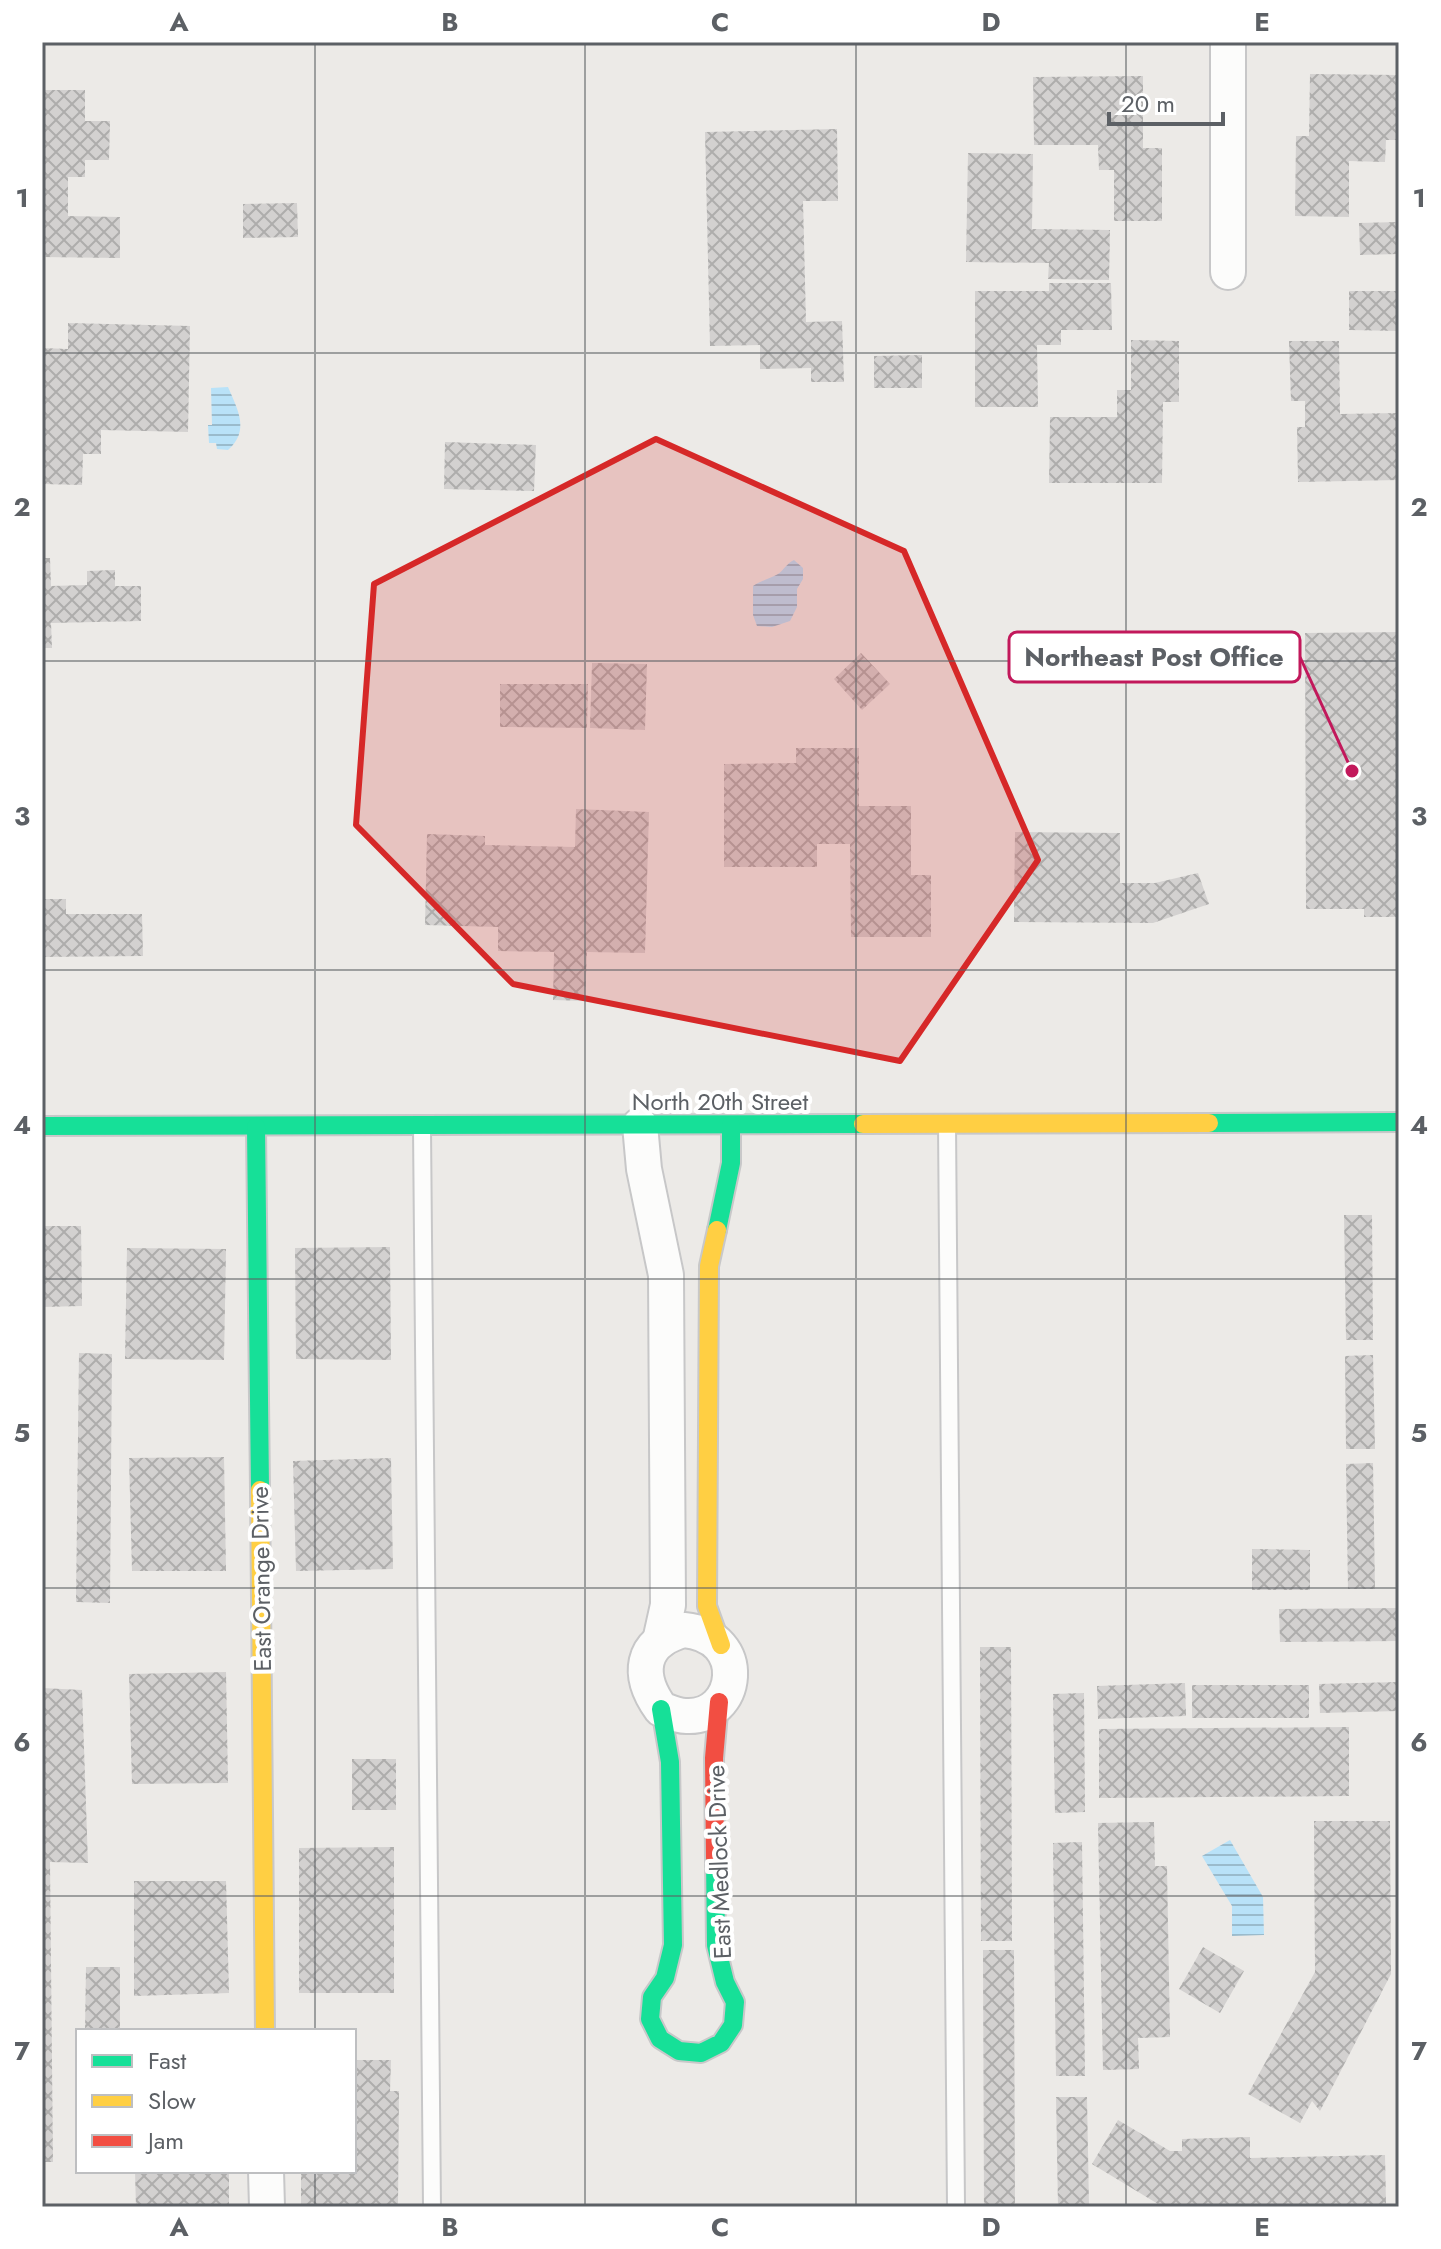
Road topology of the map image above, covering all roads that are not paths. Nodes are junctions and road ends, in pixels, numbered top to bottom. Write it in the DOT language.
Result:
graph roads {
  1 [pos="1228,42"];
  2 [pos="1228,272"];
  3 [pos="1399,1122"];
  4 [pos="640,1125"];
  5 [pos="731,1125"];
  6 [pos="947,1125"];
  7 [pos="42,1126"];
  8 [pos="422,1126"];
  9 [pos="256,1127"];
  10 [pos="660,1641"];
  11 [pos="721,1645"];
  12 [pos="719,1702"];
  13 [pos="661,1709"];
  14 [pos="265,2029"];
  15 [pos="266,2173"];
  16 [pos="267,2207"];
  17 [pos="432,2207"];
  18 [pos="956,2207"];
  1 -- 2 [label="street"];
  3 -- 6 [label="street, North 20th Street"];
  4 -- 5 [label="street, North 20th Street"];
  4 -- 8 [label="street, North 20th Street"];
  4 -- 10 [label="street, East Medlock Drive"];
  5 -- 6 [label="street, North 20th Street"];
  5 -- 11 [label="street, East Medlock Drive"];
  6 -- 18 [label="lane"];
  7 -- 9 [label="street, North 20th Street"];
  8 -- 9 [label="street, North 20th Street"];
  8 -- 17 [label="lane"];
  9 -- 14 [label="street, East Orange Drive"];
  10 -- 11 [label="street"];
  10 -- 13 [label="street, East Medlock Drive"];
  11 -- 12 [label="street, East Medlock Drive"];
  12 -- 13 [label="street"];
  12 -- 13 [label="street, East Medlock Drive"];
  15 -- 16 [label="street"];
}
